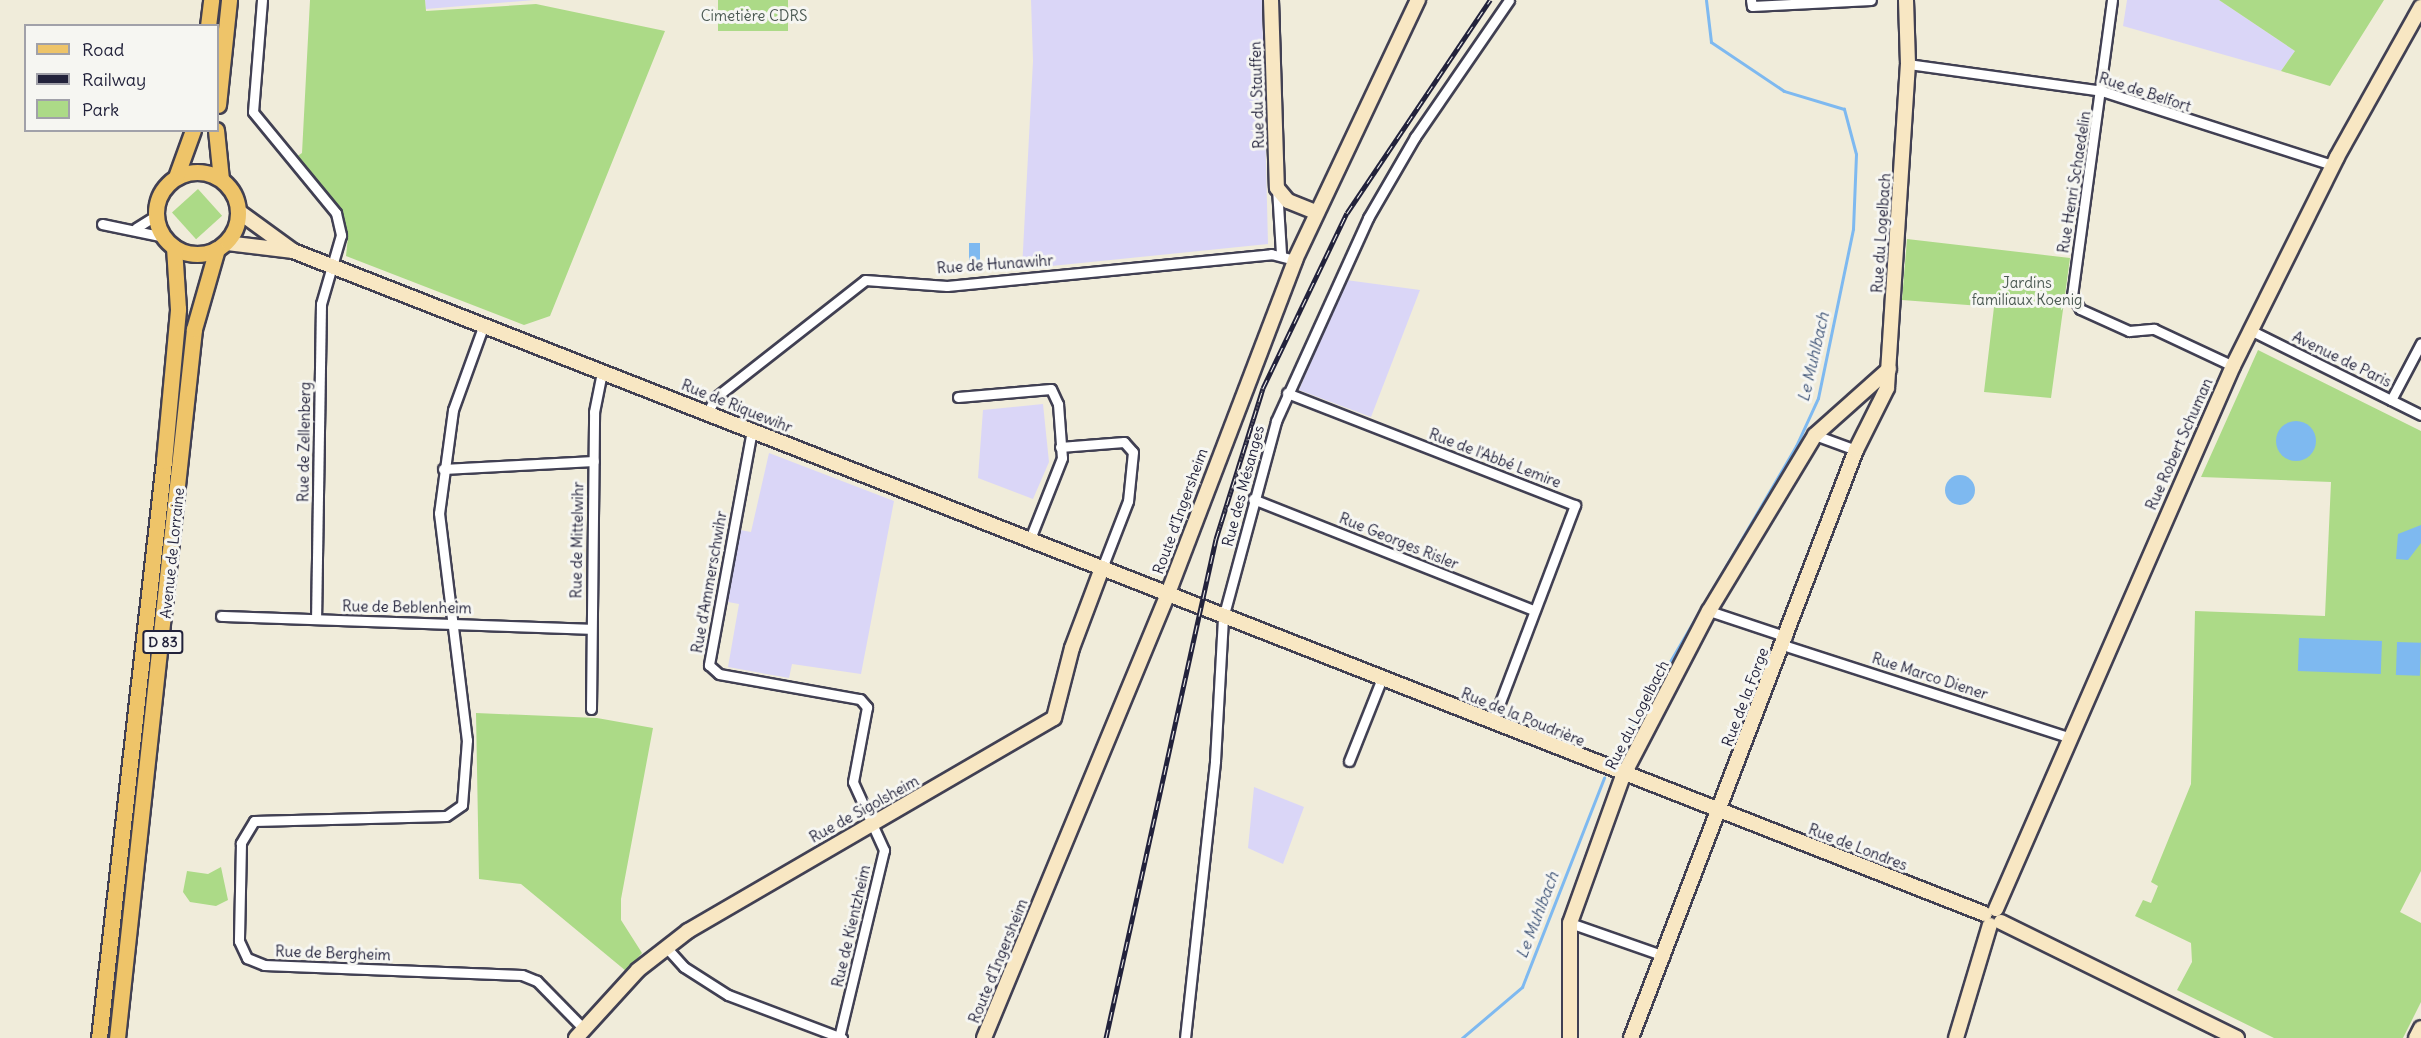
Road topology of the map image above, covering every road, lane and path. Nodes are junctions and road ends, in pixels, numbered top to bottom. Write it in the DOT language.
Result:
graph roads {
  1 [pos="211,0"];
  2 [pos="229,0"];
  3 [pos="262,0"];
  4 [pos="1271,0"];
  5 [pos="1418,0"];
  6 [pos="1509,0"];
  7 [pos="1871,0"];
  8 [pos="1906,0"];
  9 [pos="2112,0"];
  10 [pos="1752,3"];
  11 [pos="2421,7"];
  12 [pos="208,24"];
  13 [pos="1908,64"];
  14 [pos="2102,92"];
  15 [pos="219,95"];
  16 [pos="193,132"];
  17 [pos="216,132"];
  18 [pos="2333,165"];
  19 [pos="176,177"];
  20 [pos="221,179"];
  21 [pos="1277,188"];
  22 [pos="238,211"];
  23 [pos="1317,213"];
  24 [pos="156,215"];
  25 [pos="102,224"];
  26 [pos="135,228"];
  27 [pos="169,242"];
  28 [pos="221,246"];
  29 [pos="293,250"];
  30 [pos="1281,254"];
  31 [pos="1295,260"];
  32 [pos="333,267"];
  33 [pos="483,327"];
  34 [pos="2250,330"];
  35 [pos="2421,343"];
  36 [pos="2233,366"];
  37 [pos="1889,369"];
  38 [pos="602,372"];
  39 [pos="1287,393"];
  40 [pos="958,397"];
  41 [pos="2391,400"];
  42 [pos="708,411"];
  43 [pos="2421,415"];
  44 [pos="752,430"];
  45 [pos="1815,435"];
  46 [pos="1060,447"];
  47 [pos="1857,450"];
  48 [pos="594,461"];
  49 [pos="442,469"];
  50 [pos="1253,499"];
  51 [pos="1030,539"];
  52 [pos="1102,568"];
  53 [pos="1167,596"];
  54 [pos="1533,610"];
  55 [pos="1709,611"];
  56 [pos="222,616"];
  57 [pos="1224,618"];
  58 [pos="316,620"];
  59 [pos="450,622"];
  60 [pos="591,628"];
  61 [pos="1785,641"];
  62 [pos="1382,678"];
  63 [pos="591,709"];
  64 [pos="1491,723"];
  65 [pos="2068,737"];
  66 [pos="1349,761"];
  67 [pos="1623,776"];
  68 [pos="1718,811"];
  69 [pos="875,823"];
  70 [pos="1993,918"];
  71 [pos="1570,923"];
  72 [pos="666,946"];
  73 [pos="1664,957"];
  74 [pos="2421,1028"];
  75 [pos="580,1034"];
  76 [pos="841,1037"];
  77 [pos="99,1038"];
  78 [pos="117,1038"];
  79 [pos="984,1038"];
  80 [pos="1185,1038"];
  81 [pos="1570,1038"];
  82 [pos="1631,1038"];
  83 [pos="1956,1038"];
  84 [pos="2237,1038"];
  85 [pos="2416,1038"];
  1 -- 12 [label="main road"];
  2 -- 15 [label="main road"];
  3 -- 32 [label="street, Rue de Zellenberg"];
  4 -- 21 [label="street, Rue du Stauffen"];
  5 -- 23 [label="street, Route d'Ingersheim"];
  6 -- 39 [label="street, Rue des Mésanges"];
  7 -- 10 [label="street"];
  8 -- 13 [label="street, Rue du Logelbach"];
  9 -- 14 [label="street, Rue Henri Schaedelin"];
  11 -- 18 [label="street, Rue Robert Schuman"];
  13 -- 14 [label="street, Rue de Belfort"];
  13 -- 37 [label="street, Rue du Logelbach"];
  14 -- 18 [label="street, Rue de Belfort"];
  14 -- 36 [label="street, Rue Henri Schaedelin"];
  16 -- 19 [label="main road"];
  17 -- 20 [label="main road"];
  18 -- 34 [label="street, Rue Robert Schuman"];
  19 -- 20 [label="main road"];
  19 -- 24 [label="main road"];
  20 -- 22 [label="main road"];
  21 -- 23 [label="street"];
  21 -- 30 [label="street, Rue du Stauffen"];
  22 -- 28 [label="main road, Avenue de Lorraine"];
  22 -- 29 [label="street, Rue de Riquewihr"];
  23 -- 31 [label="street, Route d'Ingersheim"];
  24 -- 26 [label="street"];
  24 -- 27 [label="main road, Avenue de Lorraine"];
  25 -- 26 [label="street"];
  26 -- 27 [label="street"];
  27 -- 28 [label="main road"];
  27 -- 77 [label="main road, Avenue de Lorraine / D 83"];
  28 -- 29 [label="street, Rue de Riquewihr"];
  28 -- 78 [label="main road, Avenue de Lorraine / D 83"];
  29 -- 32 [label="street, Rue de Riquewihr"];
  30 -- 31 [label="street, Rue de Hunawihr"];
  30 -- 42 [label="street, Rue de Hunawihr"];
  31 -- 53 [label="street, Route d'Ingersheim"];
  32 -- 33 [label="street, Rue de Riquewihr"];
  32 -- 58 [label="street, Rue de Zellenberg"];
  33 -- 38 [label="street, Rue de Riquewihr"];
  33 -- 49 [label="street"];
  34 -- 36 [label="street, Rue Robert Schuman"];
  34 -- 41 [label="street, Avenue de Paris"];
  35 -- 41 [label="street"];
  36 -- 65 [label="street, Rue Robert Schuman"];
  37 -- 45 [label="street, Rue du Logelbach"];
  37 -- 47 [label="street, Rue de la Forge"];
  38 -- 42 [label="street, Rue de Riquewihr"];
  38 -- 48 [label="street, Rue de Mittelwihr"];
  39 -- 50 [label="street, Rue des Mésanges"];
  39 -- 54 [label="street, Rue de l'Abbé Lemire"];
  40 -- 46 [label="street"];
  41 -- 43 [label="street, Avenue de Paris"];
  42 -- 44 [label="street, Rue de Riquewihr"];
  44 -- 51 [label="street, Rue de Riquewihr"];
  44 -- 69 [label="street, Rue d'Ammerschwihr"];
  45 -- 47 [label="street"];
  45 -- 55 [label="street, Rue du Logelbach"];
  46 -- 51 [label="street"];
  46 -- 52 [label="street"];
  47 -- 61 [label="street, Rue de la Forge"];
  48 -- 49 [label="street"];
  48 -- 60 [label="street, Rue de Mittelwihr"];
  49 -- 59 [label="street"];
  50 -- 54 [label="street, Rue Georges Risler"];
  50 -- 57 [label="street, Rue des Mésanges"];
  51 -- 52 [label="street, Rue de Riquewihr"];
  52 -- 53 [label="street, Rue de Riquewihr"];
  52 -- 69 [label="street, Rue de Sigolsheim"];
  53 -- 57 [label="street, Rue de la Poudrière"];
  53 -- 79 [label="street, Route d'Ingersheim"];
  54 -- 64 [label="street, Rue de l'Abbé Lemire"];
  55 -- 61 [label="street, Rue Marco Diener"];
  55 -- 67 [label="street, Rue du Logelbach"];
  56 -- 58 [label="street, Rue de Beblenheim"];
  57 -- 62 [label="street, Rue de la Poudrière"];
  57 -- 80 [label="street, Rue des Mésanges"];
  58 -- 59 [label="street, Rue de Beblenheim"];
  59 -- 60 [label="street, Rue de Beblenheim"];
  59 -- 75 [label="street, Rue de Bergheim"];
  60 -- 63 [label="street, Rue de Mittelwihr"];
  61 -- 65 [label="street, Rue Marco Diener"];
  61 -- 68 [label="street, Rue de la Forge"];
  62 -- 64 [label="street, Rue de la Poudrière"];
  62 -- 66 [label="street"];
  64 -- 67 [label="street, Rue de la Poudrière"];
  65 -- 70 [label="street, Rue Robert Schuman"];
  67 -- 68 [label="street, Rue de la Poudrière"];
  67 -- 71 [label="street, Rue du Logelbach"];
  68 -- 70 [label="street, Rue de Londres"];
  68 -- 73 [label="street, Rue de la Forge"];
  69 -- 72 [label="street, Rue de Sigolsheim"];
  69 -- 76 [label="street, Rue de Kientzheim"];
  70 -- 83 [label="street, Rue Robert Schuman"];
  70 -- 84 [label="street, Rue de Londres"];
  71 -- 73 [label="street"];
  71 -- 81 [label="street, Rue du Logelbach"];
  72 -- 75 [label="street, Rue de Sigolsheim"];
  72 -- 76 [label="street"];
  73 -- 82 [label="street, Rue de la Forge"];
  74 -- 85 [label="street"];
}
